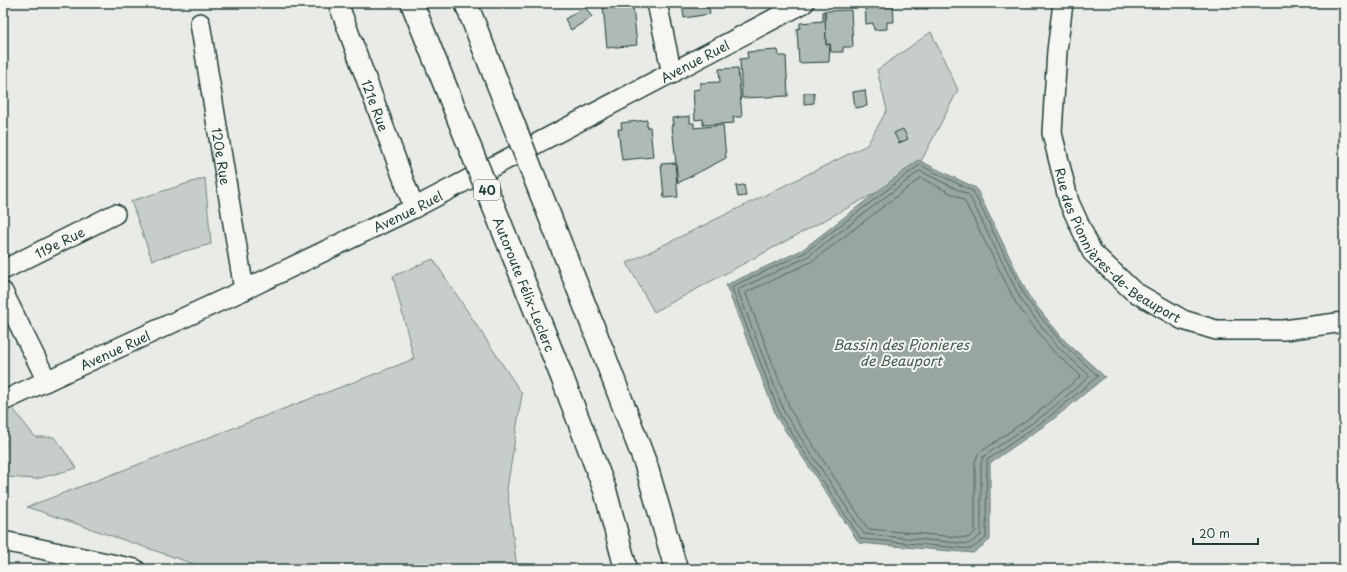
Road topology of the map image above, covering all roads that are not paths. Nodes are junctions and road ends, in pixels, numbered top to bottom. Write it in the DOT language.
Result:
graph roads {
  1 [pos="338,3"];
  2 [pos="412,3"];
  3 [pos="466,3"];
  4 [pos="658,3"];
  5 [pos="804,3"];
  6 [pos="1063,3"];
  7 [pos="200,24"];
  8 [pos="672,74"];
  9 [pos="414,208"];
  10 [pos="115,214"];
  11 [pos="3,270"];
  12 [pos="244,290"];
  13 [pos="3,292"];
  14 [pos="1344,322"];
  15 [pos="47,381"];
  16 [pos="3,401"];
  17 [pos="3,541"];
  18 [pos="135,569"];
  19 [pos="626,569"];
  20 [pos="676,569"];
  1 -- 9 [label="street, 121e Rue"];
  2 -- 19 [label="highway, Autoroute Félix-Leclerc / 40, bridge"];
  3 -- 20 [label="highway, bridge"];
  4 -- 8 [label="street"];
  5 -- 8 [label="street, Avenue Ruel"];
  6 -- 14 [label="street, Rue des Pionnières-de-Beauport"];
  7 -- 12 [label="street, 120e Rue"];
  8 -- 9 [label="street, Avenue Ruel"];
  9 -- 12 [label="street, Avenue Ruel"];
  10 -- 11 [label="street, 119e Rue"];
  12 -- 15 [label="street, Avenue Ruel"];
  13 -- 15 [label="street"];
  15 -- 16 [label="street, Avenue Ruel"];
  17 -- 18 [label="street"];
}
